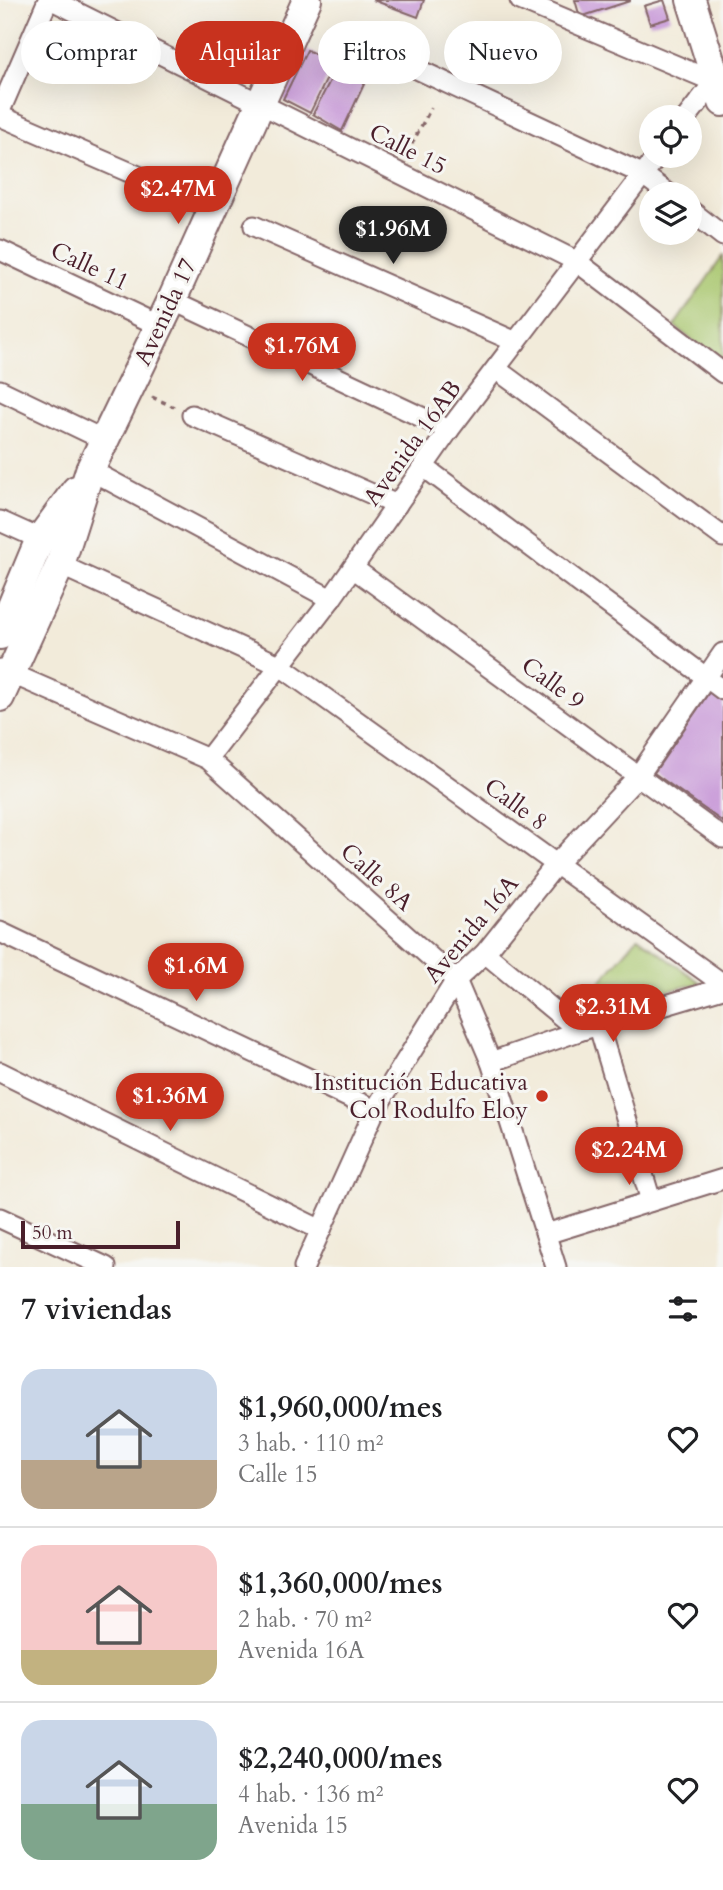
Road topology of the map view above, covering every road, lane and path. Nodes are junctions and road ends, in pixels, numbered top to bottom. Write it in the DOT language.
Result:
graph roads {
  1 [pos="50,0"];
  2 [pos="307,0"];
  3 [pos="520,0"];
  4 [pos="691,0"];
  5 [pos="430,75"];
  6 [pos="720,90"];
  7 [pos="261,103"];
  8 [pos="702,105"];
  9 [pos="431,108"];
  10 [pos="0,113"];
  11 [pos="647,168"];
  12 [pos="398,171"];
  13 [pos="642,174"];
  14 [pos="652,182"];
  15 [pos="212,208"];
  16 [pos="702,220"];
  17 [pos="254,226"];
  18 [pos="723,236"];
  19 [pos="0,250"];
  20 [pos="576,261"];
  21 [pos="172,300"];
  22 [pos="160,326"];
  23 [pos="516,342"];
  24 [pos="496,369"];
  25 [pos="723,373"];
  26 [pos="131,387"];
  27 [pos="0,390"];
  28 [pos="192,415"];
  29 [pos="449,430"];
  30 [pos="104,440"];
  31 [pos="424,467"];
  32 [pos="90,470"];
  33 [pos="397,505"];
  34 [pos="0,521"];
  35 [pos="723,537"];
  36 [pos="40,539"];
  37 [pos="60,565"];
  38 [pos="353,568"];
  39 [pos="331,599"];
  40 [pos="0,635"];
  41 [pos="723,653"];
  42 [pos="279,665"];
  43 [pos="706,678"];
  44 [pos="4,680"];
  45 [pos="723,690"];
  46 [pos="208,759"];
  47 [pos="639,775"];
  48 [pos="723,838"];
  49 [pos="556,863"];
  50 [pos="0,932"];
  51 [pos="485,953"];
  52 [pos="456,980"];
  53 [pos="723,986"];
  54 [pos="598,1027"];
  55 [pos="579,1031"];
  56 [pos="491,1062"];
  57 [pos="0,1072"];
  58 [pos="375,1110"];
  59 [pos="723,1179"];
  60 [pos="651,1201"];
  61 [pos="0,1218"];
  62 [pos="321,1230"];
  63 [pos="546,1234"];
  64 [pos="107,1267"];
  65 [pos="304,1267"];
  66 [pos="556,1267"];
  1 -- 7 [label="street, Calle 15"];
  1 -- 10 [label="street"];
  2 -- 7 [label="street, Avenida 17"];
  3 -- 6 [label="street"];
  4 -- 6 [label="street"];
  5 -- 13 [label="street"];
  6 -- 8 [label="street"];
  7 -- 12 [label="street, Calle 15"];
  7 -- 15 [label="street, Avenida 17"];
  9 -- 12 [label="path"];
  10 -- 15 [label="street"];
  11 -- 13 [label="street, Avenida 16AB"];
  12 -- 20 [label="street, Calle 15"];
  13 -- 14 [label="street"];
  13 -- 20 [label="street, Avenida 16AB"];
  15 -- 21 [label="street, Avenida 17"];
  16 -- 18 [label="street"];
  17 -- 23 [label="street"];
  19 -- 22 [label="street, Calle 11"];
  20 -- 23 [label="street, Avenida 16AB"];
  20 -- 25 [label="street, Calle 15"];
  21 -- 22 [label="street, Avenida 17"];
  21 -- 29 [label="street"];
  22 -- 26 [label="street, Avenida 17"];
  23 -- 24 [label="street, Avenida 16AB"];
  24 -- 29 [label="street, Avenida 16AB"];
  24 -- 35 [label="street"];
  26 -- 28 [label="path"];
  26 -- 30 [label="street, Avenida 17"];
  27 -- 30 [label="street"];
  28 -- 33 [label="street"];
  29 -- 31 [label="street, Avenida 16AB"];
  30 -- 32 [label="street, Avenida 17"];
  31 -- 33 [label="street, Avenida 16AB"];
  31 -- 43 [label="street"];
  32 -- 36 [label="street, Avenida 17"];
  32 -- 37 [label="street, Avenida 17"];
  32 -- 39 [label="street"];
  33 -- 38 [label="street, Avenida 16AB"];
  34 -- 36 [label="street"];
  36 -- 40 [label="street, Avenida 17"];
  37 -- 42 [label="street, Calle 8"];
  37 -- 44 [label="street, Avenida 17"];
  38 -- 39 [label="street, Avenida 16AB"];
  38 -- 47 [label="street, Calle 9"];
  39 -- 42 [label="street, Avenida 16AB"];
  41 -- 43 [label="street, Avenida 16A"];
  42 -- 46 [label="street, Avenida 16AB"];
  42 -- 49 [label="street, Calle 8"];
  43 -- 45 [label="street"];
  43 -- 47 [label="street, Avenida 16A"];
  44 -- 46 [label="street, Calle 8A"];
  46 -- 52 [label="street, Calle 8A"];
  47 -- 48 [label="street, Calle 9"];
  47 -- 49 [label="street, Avenida 16A"];
  49 -- 51 [label="street, Avenida 16A"];
  49 -- 53 [label="street, Calle 8"];
  50 -- 58 [label="street"];
  51 -- 52 [label="street, Avenida 16A"];
  51 -- 55 [label="street"];
  52 -- 56 [label="street, Calle 8A"];
  52 -- 58 [label="street, Avenida 16A"];
  53 -- 54 [label="street"];
  54 -- 55 [label="street"];
  54 -- 60 [label="street"];
  55 -- 56 [label="street"];
  56 -- 63 [label="street, Calle 8A"];
  57 -- 62 [label="street"];
  58 -- 62 [label="street, Avenida 16A"];
  59 -- 60 [label="street"];
  60 -- 63 [label="street"];
  61 -- 64 [label="street"];
  62 -- 65 [label="street, Avenida 16A"];
  63 -- 66 [label="street, Calle 8A"];
}
